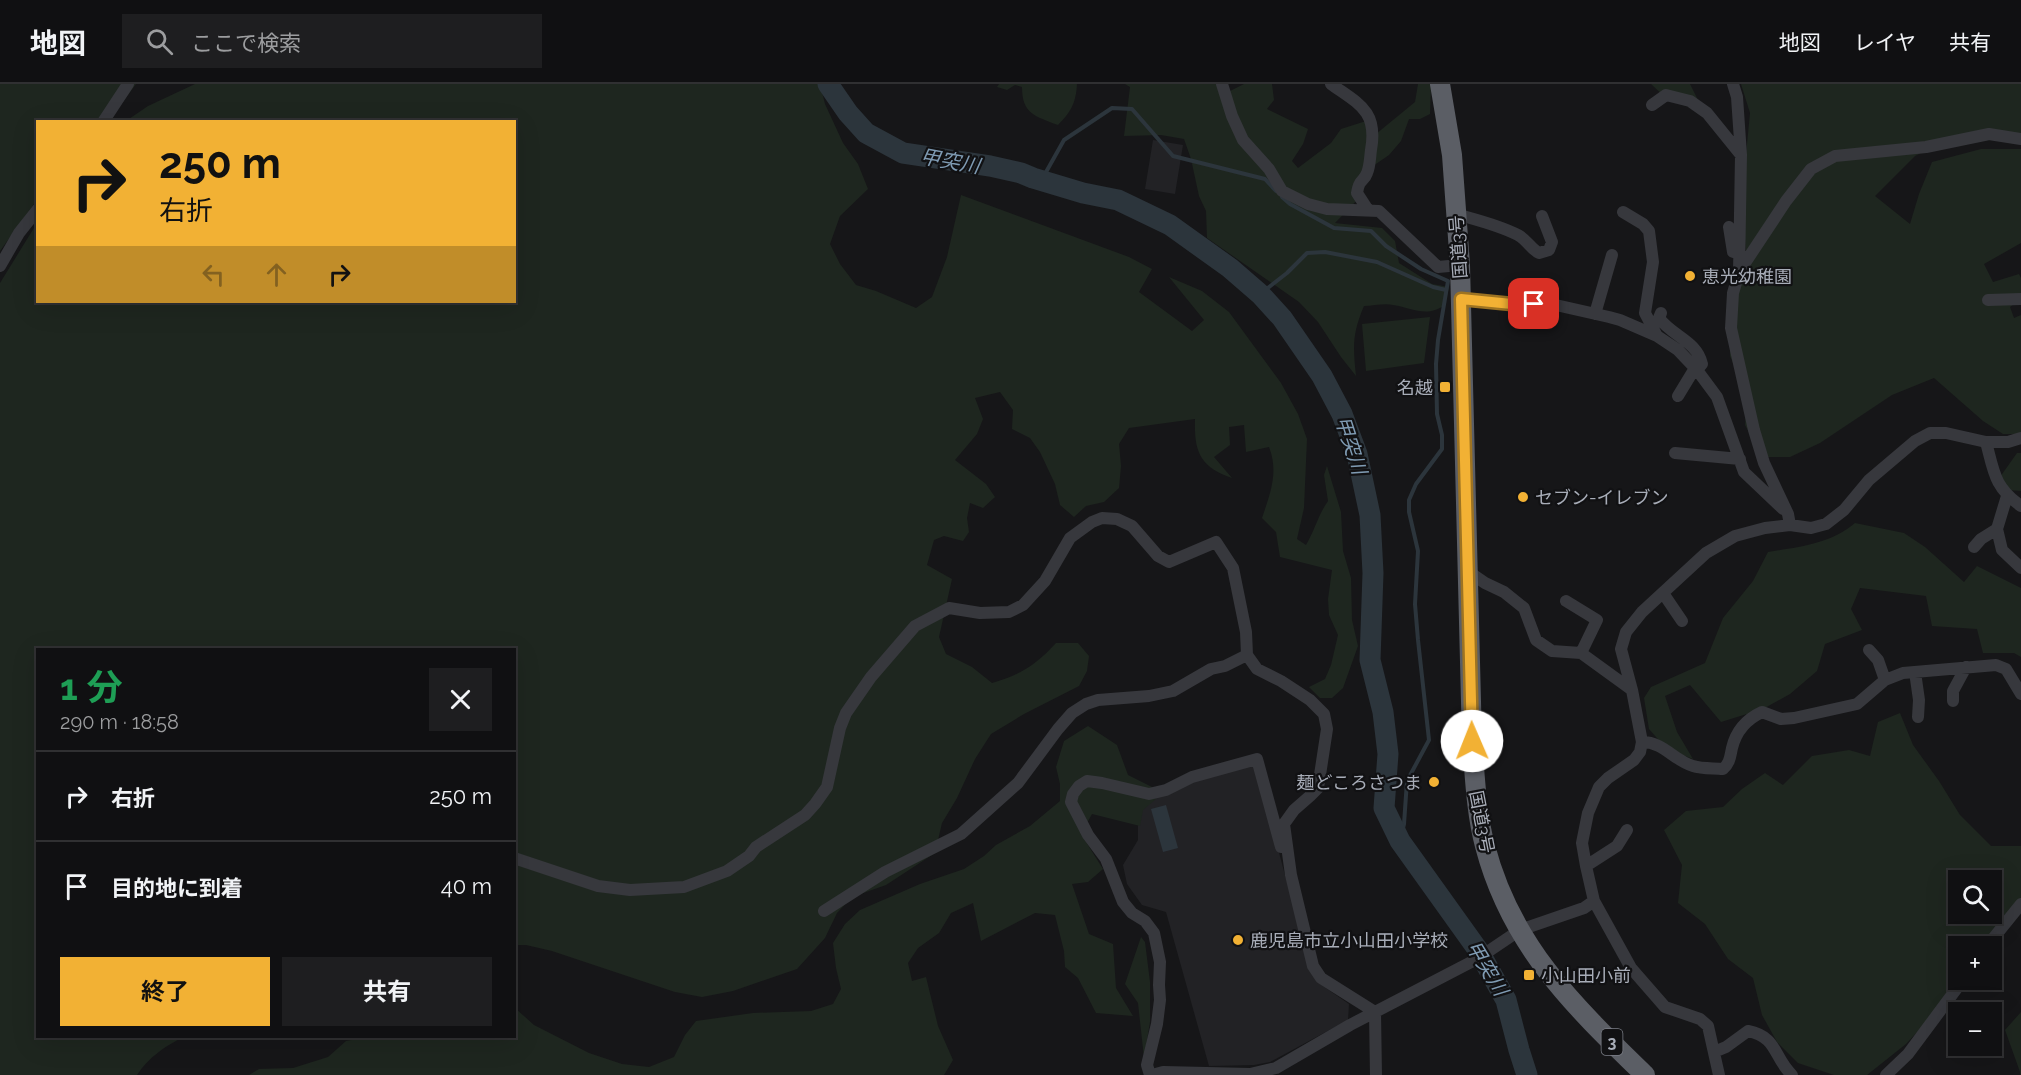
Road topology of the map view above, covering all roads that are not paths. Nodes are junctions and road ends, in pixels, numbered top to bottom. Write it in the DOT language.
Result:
graph roads {
  1 [pos="128,84"];
  2 [pos="1222,84"];
  3 [pos="1331,84"];
  4 [pos="1440,84"];
  5 [pos="1733,84"];
  6 [pos="1652,105"];
  7 [pos="104,120"];
  8 [pos="2021,139"];
  9 [pos="1741,155"];
  10 [pos="1368,210"];
  11 [pos="36,212"];
  12 [pos="1623,212"];
  13 [pos="1456,214"];
  14 [pos="1542,216"];
  15 [pos="1729,227"];
  16 [pos="1612,255"];
  17 [pos="1460,265"];
  18 [pos="0,266"];
  19 [pos="1738,266"];
  20 [pos="1461,299"];
  21 [pos="2021,299"];
  22 [pos="1988,300"];
  23 [pos="1660,313"];
  24 [pos="1595,314"];
  25 [pos="1657,336"];
  26 [pos="1696,369"];
  27 [pos="1678,396"];
  28 [pos="2021,438"];
  29 [pos="1986,442"];
  30 [pos="1675,453"];
  31 [pos="1740,459"];
  32 [pos="2007,496"];
  33 [pos="2021,506"];
  34 [pos="1789,520"];
  35 [pos="1996,529"];
  36 [pos="1974,547"];
  37 [pos="2021,568"];
  38 [pos="1468,572"];
  39 [pos="1663,593"];
  40 [pos="1566,601"];
  41 [pos="1664,619"];
  42 [pos="1869,650"];
  43 [pos="1581,653"];
  44 [pos="1246,655"];
  45 [pos="1966,667"];
  46 [pos="1916,672"];
  47 [pos="1885,680"];
  48 [pos="1632,690"];
  49 [pos="2021,694"];
  50 [pos="1953,701"];
  51 [pos="1918,717"];
  52 [pos="1642,742"];
  53 [pos="1627,830"];
  54 [pos="1624,851"];
  55 [pos="1608,854"];
  56 [pos="516,859"];
  57 [pos="1586,866"];
  58 [pos="1291,875"];
  59 [pos="1594,900"];
  60 [pos="2021,904"];
  61 [pos="824,910"];
  62 [pos="1520,930"];
  63 [pos="1996,936"];
  64 [pos="1956,990"];
  65 [pos="1375,1012"];
  66 [pos="1713,1052"];
  67 [pos="1151,1075"];
  68 [pos="1377,1075"];
  69 [pos="1645,1075"];
  70 [pos="1719,1075"];
  71 [pos="1792,1075"];
  72 [pos="1886,1075"];
  1 -- 7 [label="street"];
  2 -- 10 [label="street"];
  3 -- 10 [label="street"];
  4 -- 13 [label="highway, 国道3号 / 3"];
  5 -- 9 [label="street"];
  6 -- 9 [label="street"];
  8 -- 19 [label="street"];
  9 -- 19 [label="street"];
  10 -- 17 [label="street"];
  11 -- 18 [label="street"];
  12 -- 25 [label="street"];
  13 -- 14 [label="street"];
  13 -- 17 [label="highway, 国道3号 / 3"];
  15 -- 19 [label="street"];
  16 -- 24 [label="street"];
  17 -- 20 [label="highway, 国道3号 / 3"];
  19 -- 34 [label="street"];
  20 -- 24 [label="street"];
  20 -- 38 [label="highway, 国道3号 / 3"];
  21 -- 22 [label="street"];
  23 -- 26 [label="street"];
  24 -- 25 [label="street"];
  25 -- 26 [label="street"];
  26 -- 27 [label="street"];
  26 -- 31 [label="street"];
  28 -- 29 [label="street"];
  29 -- 32 [label="street"];
  29 -- 34 [label="street"];
  30 -- 31 [label="street"];
  31 -- 34 [label="street"];
  32 -- 33 [label="street"];
  32 -- 35 [label="street"];
  34 -- 39 [label="street"];
  35 -- 36 [label="street"];
  35 -- 37 [label="street"];
  38 -- 43 [label="street"];
  38 -- 62 [label="highway, 国道3号 / 3"];
  39 -- 41 [label="street"];
  39 -- 48 [label="street"];
  40 -- 43 [label="street"];
  42 -- 47 [label="street"];
  43 -- 48 [label="street"];
  44 -- 56 [label="street"];
  44 -- 58 [label="street"];
  44 -- 61 [label="street"];
  45 -- 46 [label="street"];
  45 -- 49 [label="street"];
  45 -- 50 [label="street"];
  46 -- 47 [label="street"];
  46 -- 51 [label="street"];
  47 -- 52 [label="street"];
  48 -- 52 [label="street"];
  52 -- 57 [label="street"];
  53 -- 55 [label="street"];
  54 -- 55 [label="street"];
  55 -- 57 [label="street"];
  57 -- 59 [label="street"];
  58 -- 65 [label="street"];
  58 -- 67 [label="street"];
  59 -- 62 [label="street"];
  59 -- 66 [label="street"];
  60 -- 63 [label="street"];
  62 -- 65 [label="street"];
  62 -- 69 [label="highway, 国道3号 / 3"];
  64 -- 72 [label="street"];
  65 -- 67 [label="street"];
  65 -- 68 [label="street"];
  66 -- 70 [label="street"];
  66 -- 71 [label="street"];
}
